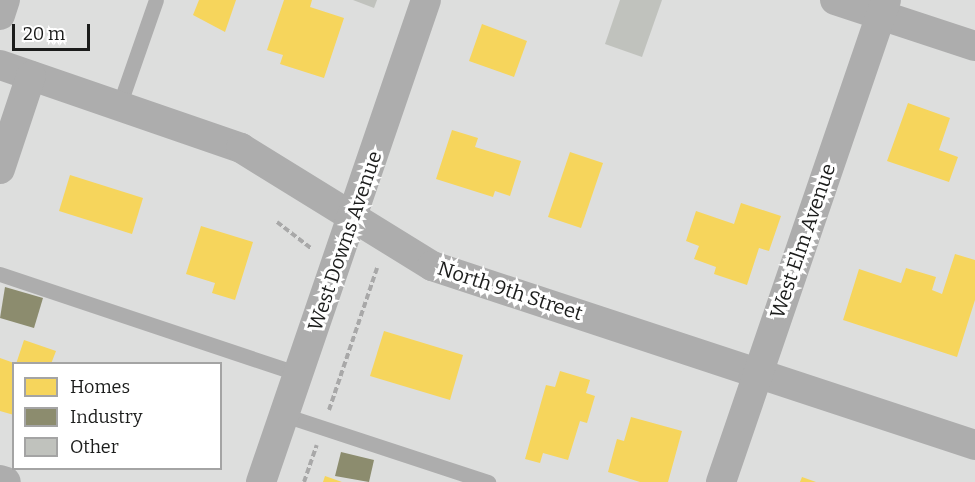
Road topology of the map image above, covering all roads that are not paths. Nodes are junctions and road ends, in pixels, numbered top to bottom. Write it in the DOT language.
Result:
graph roads {
  1 [pos="5,0"];
  2 [pos="156,0"];
  3 [pos="426,0"];
  4 [pos="835,0"];
  5 [pos="884,7"];
  6 [pos="0,15"];
  7 [pos="975,46"];
  8 [pos="0,65"];
  9 [pos="31,76"];
  10 [pos="119,106"];
  11 [pos="0,169"];
  12 [pos="355,215"];
  13 [pos="0,274"];
  14 [pos="758,371"];
  15 [pos="299,374"];
  16 [pos="284,416"];
  17 [pos="975,445"];
  18 [pos="0,480"];
  19 [pos="6,482"];
  20 [pos="261,482"];
  21 [pos="488,482"];
  22 [pos="721,482"];
  1 -- 6 [label="street"];
  2 -- 10 [label="lane"];
  3 -- 12 [label="street, West Downs Avenue"];
  4 -- 5 [label="street"];
  5 -- 7 [label="street"];
  5 -- 14 [label="street, West Elm Avenue"];
  8 -- 9 [label="street, North 9th Street"];
  9 -- 10 [label="street, North 9th Street"];
  9 -- 11 [label="street"];
  10 -- 12 [label="street, North 9th Street"];
  12 -- 14 [label="street, North 9th Street"];
  12 -- 15 [label="street, West Downs Avenue"];
  13 -- 15 [label="lane"];
  14 -- 17 [label="street, North 9th Street"];
  14 -- 22 [label="street, West Elm Avenue"];
  15 -- 16 [label="street, West Downs Avenue"];
  16 -- 20 [label="street, West Downs Avenue"];
  16 -- 21 [label="lane"];
  18 -- 19 [label="street"];
}
